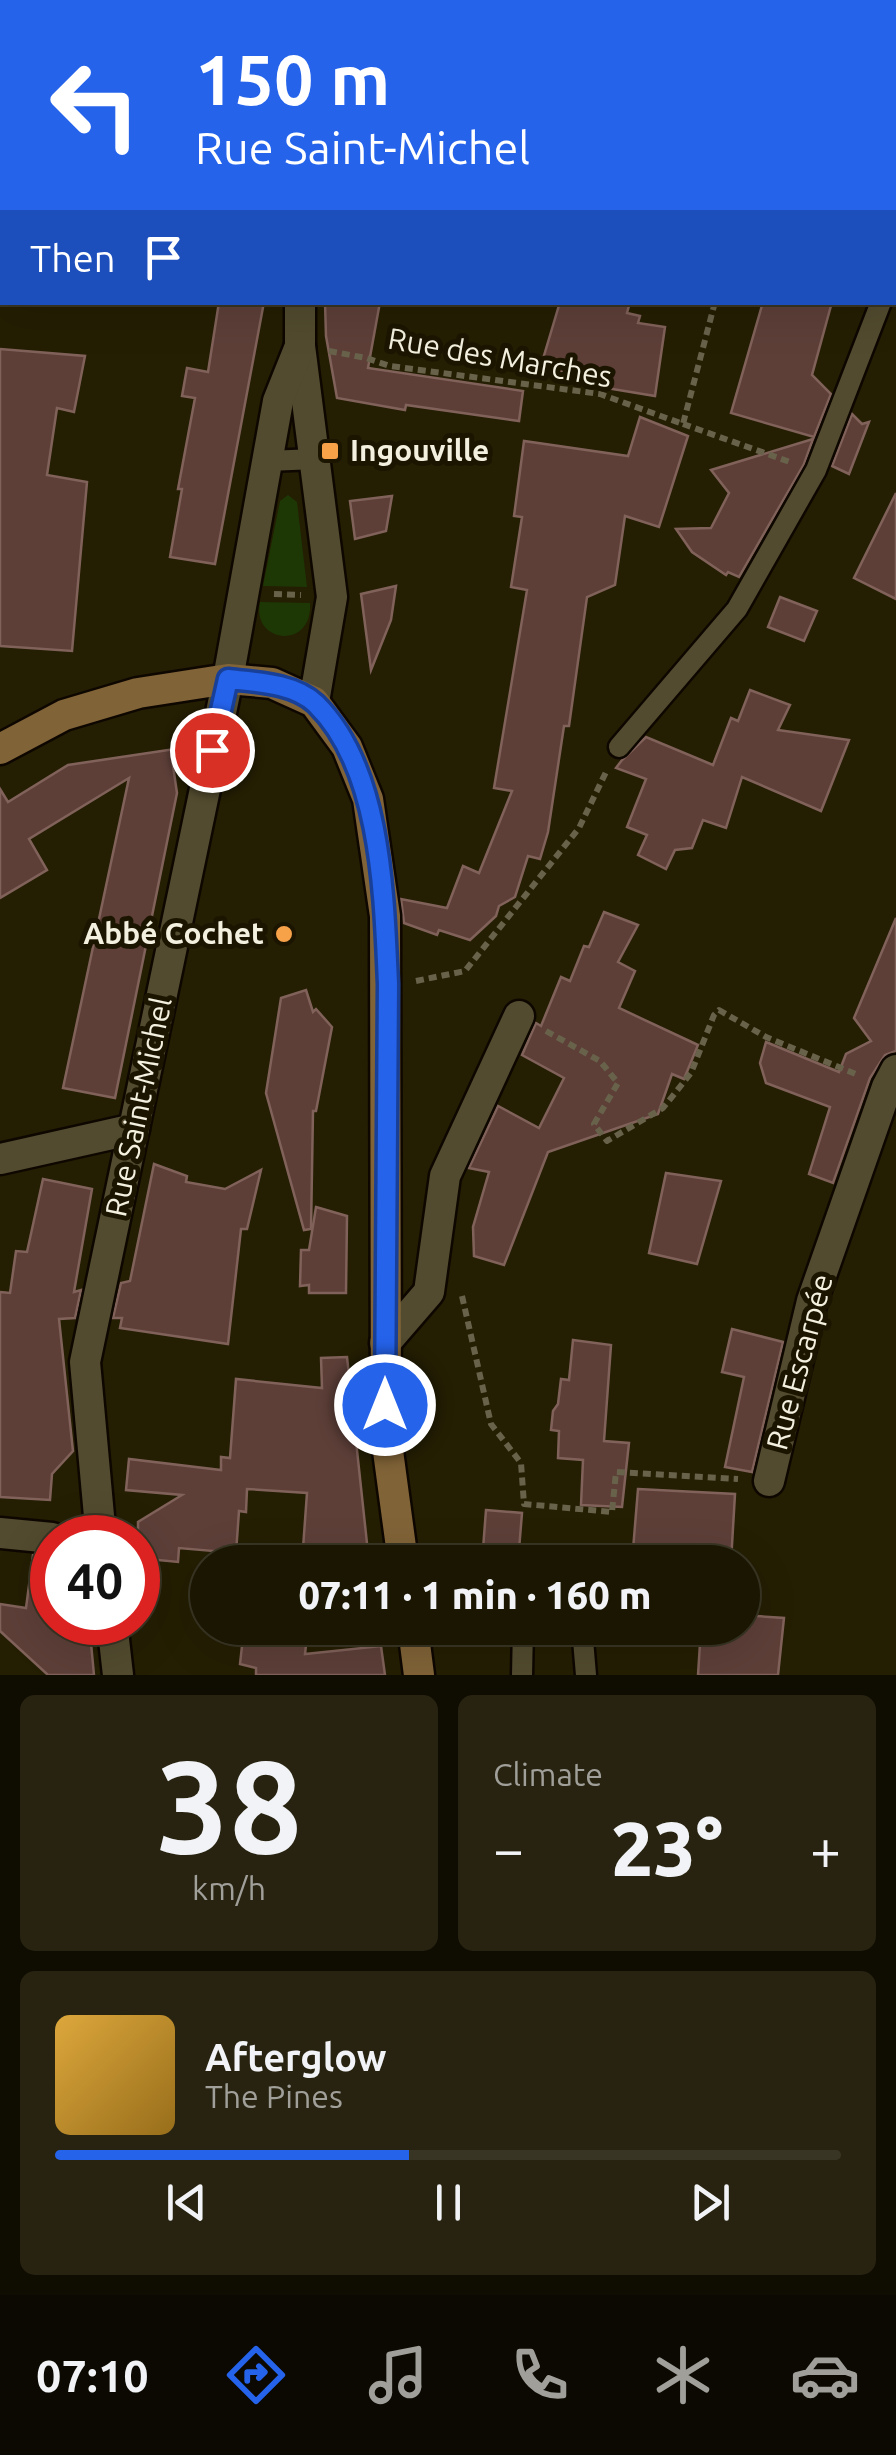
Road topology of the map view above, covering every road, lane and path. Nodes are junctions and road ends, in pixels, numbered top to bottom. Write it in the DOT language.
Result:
graph roads {
  1 [pos="300,305"];
  2 [pos="714,305"];
  3 [pos="880,305"];
  4 [pos="300,346"];
  5 [pos="683,424"];
  6 [pos="316,459"];
  7 [pos="267,461"];
  8 [pos="793,463"];
  9 [pos="244,593"];
  10 [pos="332,596"];
  11 [pos="228,679"];
  12 [pos="314,702"];
  13 [pos="619,747"];
  14 [pos="0,750"];
  15 [pos="417,981"];
  16 [pos="519,1016"];
  17 [pos="892,1078"];
  18 [pos="134,1129"];
  19 [pos="0,1159"];
  20 [pos="470,1333"];
  21 [pos="385,1343"];
  22 [pos="769,1481"];
  23 [pos="99,1515"];
  24 [pos="0,1533"];
  25 [pos="30,1536"];
  26 [pos="402,1545"];
  27 [pos="115,1645"];
  28 [pos="415,1645"];
  29 [pos="523,1645"];
  30 [pos="583,1645"];
  31 [pos="118,1675"];
  32 [pos="420,1675"];
  33 [pos="522,1675"];
  34 [pos="586,1675"];
  1 -- 4 [label="street"];
  2 -- 5 [label="path"];
  3 -- 13 [label="lane"];
  4 -- 5 [label="path, Rue des Marches"];
  4 -- 6 [label="street"];
  4 -- 7 [label="street, Rue Saint-Michel"];
  5 -- 8 [label="path, Rue des Marches"];
  6 -- 7 [label="lane"];
  6 -- 10 [label="street"];
  7 -- 9 [label="street, Rue Saint-Michel"];
  9 -- 10 [label="path"];
  9 -- 11 [label="street, Rue Saint-Michel"];
  10 -- 12 [label="street"];
  11 -- 12 [label="street"];
  11 -- 14 [label="street"];
  11 -- 18 [label="street, Rue Saint-Michel"];
  12 -- 21 [label="street"];
  13 -- 15 [label="path"];
  16 -- 17 [label="path"];
  16 -- 21 [label="street"];
  17 -- 22 [label="street, Rue Escarpée"];
  18 -- 19 [label="street"];
  18 -- 23 [label="street, Rue Saint-Michel"];
  20 -- 22 [label="path, Rue Escarpée"];
  21 -- 26 [label="street"];
  24 -- 25 [label="street"];
  27 -- 31 [label="street"];
  28 -- 32 [label="street"];
  29 -- 33 [label="lane"];
  30 -- 34 [label="lane"];
}
